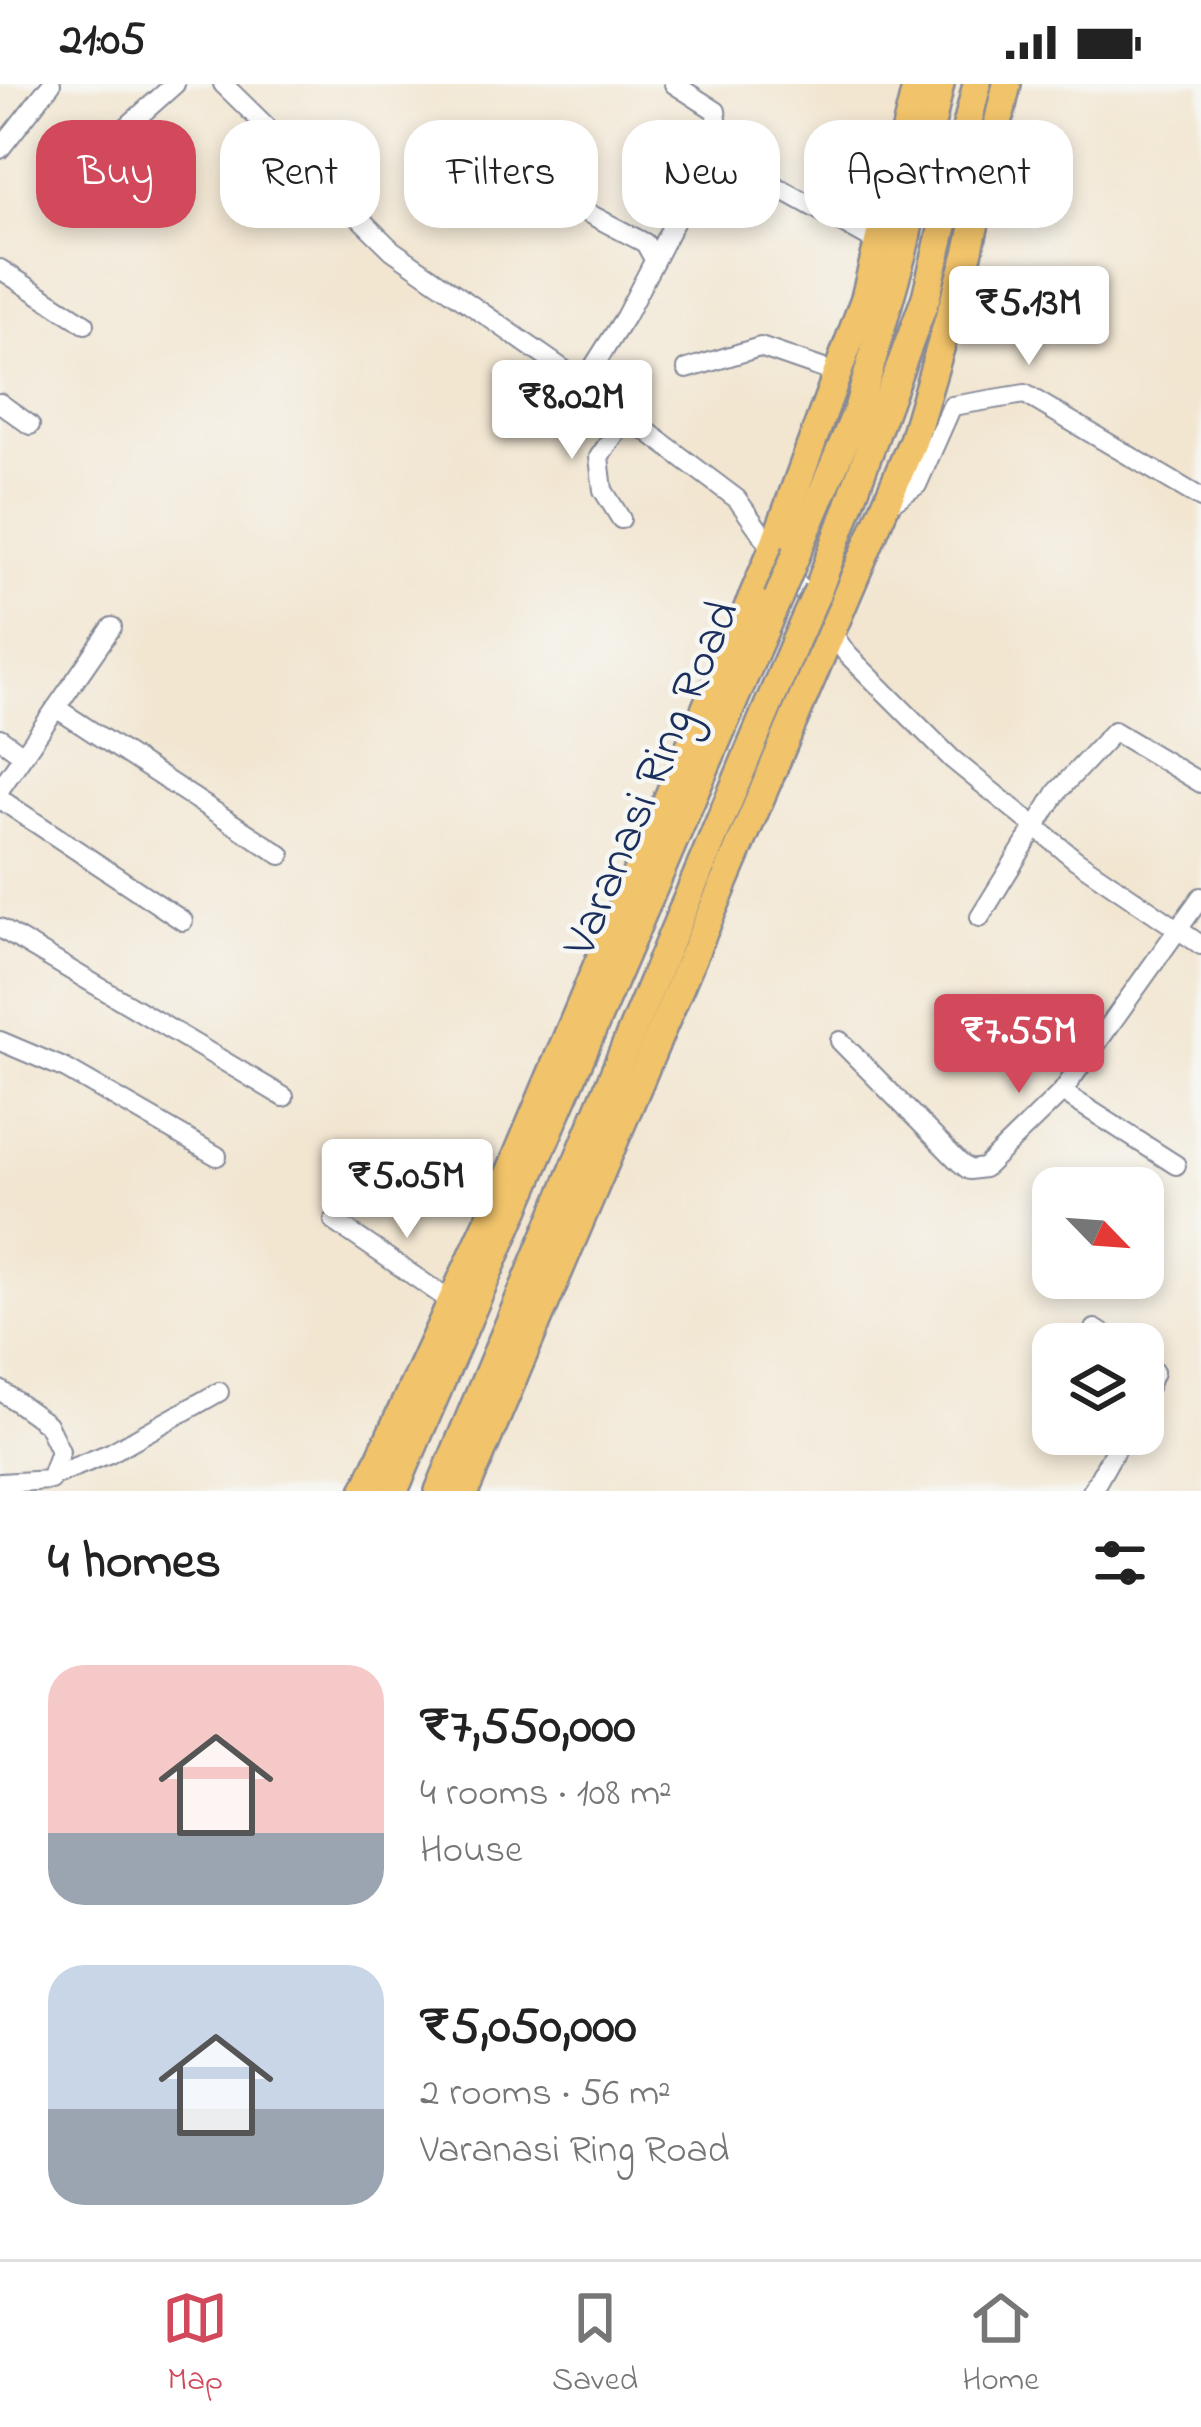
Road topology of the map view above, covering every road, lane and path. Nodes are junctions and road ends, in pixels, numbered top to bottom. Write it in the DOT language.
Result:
graph roads {
  1 [pos="50,84"];
  2 [pos="175,84"];
  3 [pos="223,84"];
  4 [pos="674,84"];
  5 [pos="917,84"];
  6 [pos="940,84"];
  7 [pos="976,84"];
  8 [pos="1007,84"];
  9 [pos="134,120"];
  10 [pos="719,120"];
  11 [pos="0,149"];
  12 [pos="780,189"];
  13 [pos="598,218"];
  14 [pos="670,228"];
  15 [pos="878,244"];
  16 [pos="654,259"];
  17 [pos="0,269"];
  18 [pos="85,324"];
  19 [pos="687,369"];
  20 [pos="838,374"];
  21 [pos="583,382"];
  22 [pos="0,403"];
  23 [pos="628,415"];
  24 [pos="30,425"];
  25 [pos="1201,498"];
  26 [pos="885,507"];
  27 [pos="621,518"];
  28 [pos="785,552"];
  29 [pos="112,627"];
  30 [pos="832,634"];
  31 [pos="56,707"];
  32 [pos="0,738"];
  33 [pos="23,755"];
  34 [pos="1201,782"];
  35 [pos="0,789"];
  36 [pos="0,799"];
  37 [pos="1034,828"];
  38 [pos="281,855"];
  39 [pos="1201,897"];
  40 [pos="980,917"];
  41 [pos="183,921"];
  42 [pos="0,928"];
  43 [pos="1175,930"];
  44 [pos="1201,945"];
  45 [pos="0,1041"];
  46 [pos="840,1041"];
  47 [pos="1062,1092"];
  48 [pos="284,1097"];
  49 [pos="217,1156"];
  50 [pos="1176,1165"];
  51 [pos="334,1222"];
  52 [pos="452,1302"];
  53 [pos="0,1390"];
  54 [pos="219,1392"];
  55 [pos="1112,1455"];
  56 [pos="55,1475"];
  57 [pos="0,1484"];
  58 [pos="365,1491"];
  59 [pos="394,1491"];
  60 [pos="439,1491"];
  61 [pos="465,1491"];
  62 [pos="1092,1491"];
  1 -- 11 [label="street"];
  2 -- 9 [label="street"];
  3 -- 21 [label="street"];
  4 -- 10 [label="street"];
  5 -- 15 [label="highway"];
  6 -- 28 [label="highway, Varanasi Ring Road"];
  7 -- 60 [label="highway, Varanasi Ring Road, bridge"];
  8 -- 26 [label="highway"];
  12 -- 15 [label="street"];
  13 -- 16 [label="street"];
  14 -- 16 [label="street"];
  15 -- 20 [label="highway"];
  16 -- 21 [label="street"];
  17 -- 18 [label="street"];
  19 -- 20 [label="street"];
  20 -- 28 [label="highway"];
  21 -- 23 [label="street"];
  22 -- 24 [label="street"];
  23 -- 27 [label="street"];
  23 -- 28 [label="street"];
  25 -- 26 [label="street"];
  26 -- 30 [label="highway"];
  28 -- 30 [label="street"];
  28 -- 52 [label="highway"];
  28 -- 59 [label="highway, Varanasi Ring Road, bridge"];
  29 -- 31 [label="street"];
  30 -- 37 [label="street"];
  30 -- 61 [label="highway"];
  31 -- 33 [label="street"];
  31 -- 38 [label="street"];
  32 -- 33 [label="street"];
  33 -- 35 [label="street"];
  34 -- 37 [label="street"];
  36 -- 41 [label="street"];
  37 -- 40 [label="street"];
  37 -- 43 [label="street"];
  39 -- 43 [label="street"];
  42 -- 48 [label="street"];
  43 -- 44 [label="street"];
  43 -- 47 [label="street"];
  45 -- 49 [label="street"];
  46 -- 47 [label="street"];
  47 -- 50 [label="street"];
  51 -- 52 [label="street"];
  52 -- 58 [label="highway"];
  53 -- 56 [label="street"];
  54 -- 56 [label="street"];
  55 -- 62 [label="street"];
  56 -- 57 [label="street"];
}
